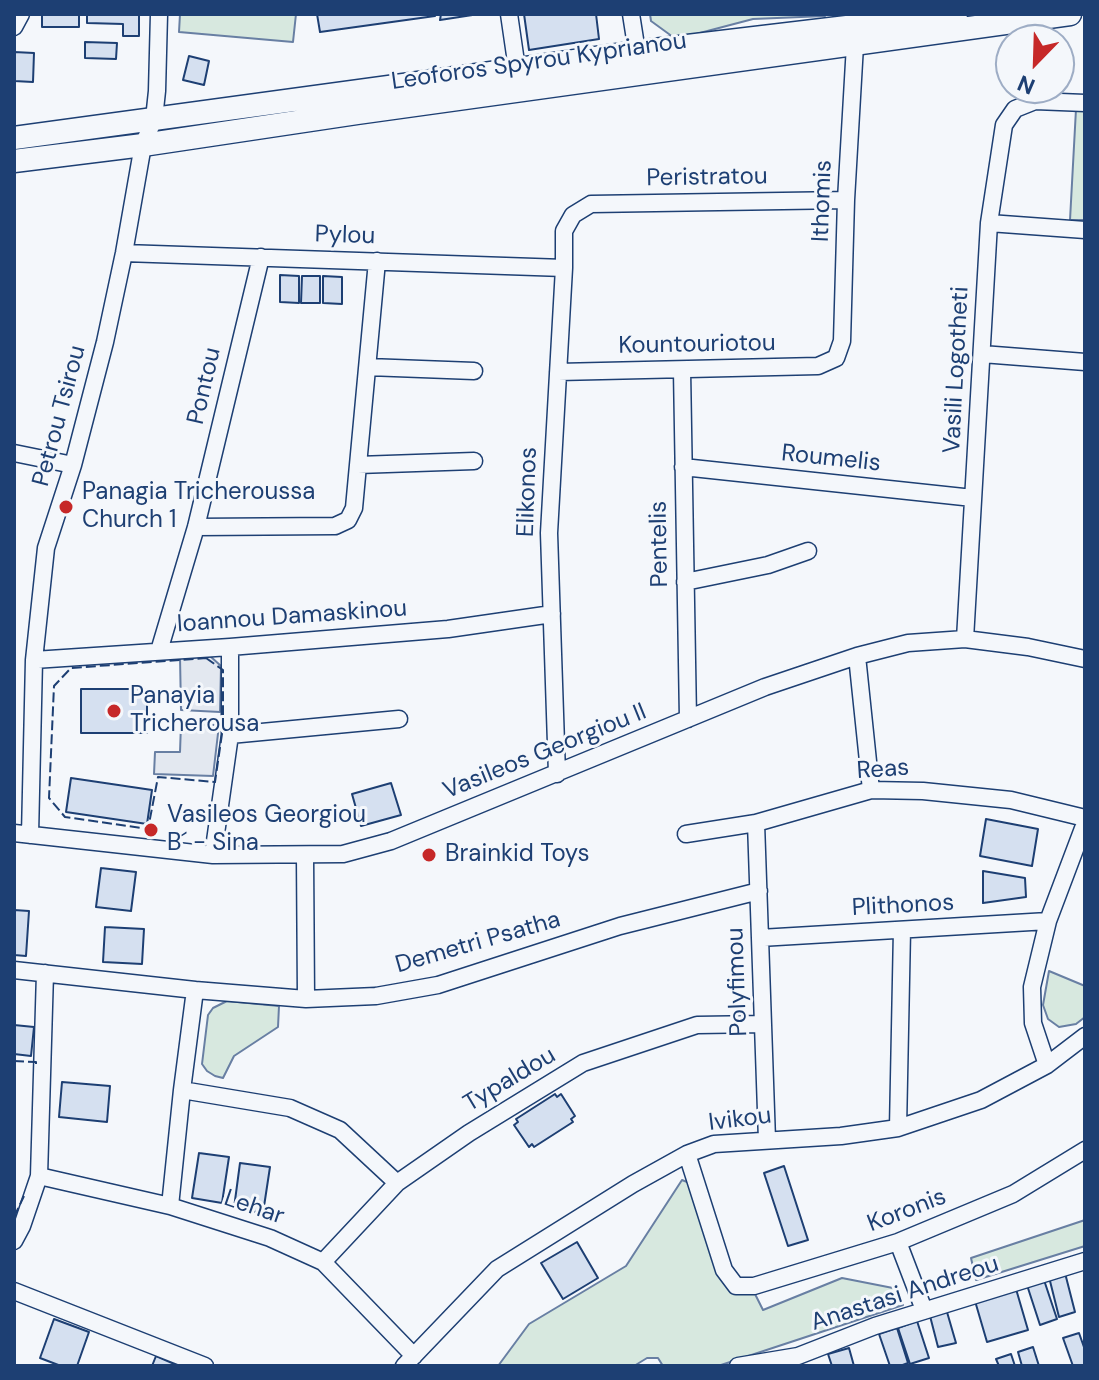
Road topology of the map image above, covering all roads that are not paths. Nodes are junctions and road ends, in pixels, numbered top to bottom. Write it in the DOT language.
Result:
graph roads {
  1 [pos="159,14"];
  2 [pos="509,14"];
  3 [pos="631,14"];
  4 [pos="956,14"];
  5 [pos="1070,14"];
  6 [pos="855,45"];
  7 [pos="637,52"];
  8 [pos="517,69"];
  9 [pos="1085,103"];
  10 [pos="154,119"];
  11 [pos="14,138"];
  12 [pos="143,145"];
  13 [pos="14,161"];
  14 [pos="846,200"];
  15 [pos="573,215"];
  16 [pos="989,223"];
  17 [pos="1085,230"];
  18 [pos="124,253"];
  19 [pos="261,257"];
  20 [pos="377,261"];
  21 [pos="564,268"];
  22 [pos="982,354"];
  23 [pos="836,358"];
  24 [pos="1085,362"];
  25 [pos="368,367"];
  26 [pos="682,370"];
  27 [pos="474,371"];
  28 [pos="558,372"];
  29 [pos="14,453"];
  30 [pos="474,461"];
  31 [pos="73,465"];
  32 [pos="358,465"];
  33 [pos="683,467"];
  34 [pos="973,498"];
  35 [pos="196,527"];
  36 [pos="808,551"];
  37 [pos="685,582"];
  38 [pos="552,614"];
  39 [pos="965,639"];
  40 [pos="230,647"];
  41 [pos="159,651"];
  42 [pos="857,656"];
  43 [pos="1085,659"];
  44 [pos="34,660"];
  45 [pos="399,719"];
  46 [pos="688,719"];
  47 [pos="230,735"];
  48 [pos="557,774"];
  49 [pos="871,790"];
  50 [pos="1085,821"];
  51 [pos="756,823"];
  52 [pos="22,834"];
  53 [pos="686,834"];
  54 [pos="213,855"];
  55 [pos="305,856"];
  56 [pos="759,891"];
  57 [pos="1048,921"];
  58 [pos="902,930"];
  59 [pos="760,938"];
  60 [pos="14,970"];
  61 [pos="45,973"];
  62 [pos="195,990"];
  63 [pos="306,999"];
  64 [pos="763,1024"];
  65 [pos="1085,1036"];
  66 [pos="1047,1065"];
  67 [pos="182,1090"];
  68 [pos="898,1128"];
  69 [pos="767,1140"];
  70 [pos="1085,1150"];
  71 [pos="687,1154"];
  72 [pos="39,1176"];
  73 [pos="397,1183"];
  74 [pos="170,1206"];
  75 [pos="14,1241"];
  76 [pos="898,1242"];
  77 [pos="1085,1261"];
  78 [pos="323,1262"];
  79 [pos="14,1291"];
  80 [pos="924,1310"];
  81 [pos="409,1361"];
  82 [pos="800,1361"];
  83 [pos="205,1366"];
  84 [pos="738,1366"];
  1 -- 10 [label="street, Petrou Tsirou"];
  2 -- 8 [label="street"];
  3 -- 7 [label="street"];
  4 -- 7 [label="main road, Leoforos Spyrou Kyprianou"];
  5 -- 6 [label="main road, Leoforos Spyrou Kyprianou"];
  6 -- 12 [label="main road, Leoforos Spyrou Kyprianou"];
  6 -- 14 [label="street, Ithomis"];
  7 -- 8 [label="main road, Leoforos Spyrou Kyprianou"];
  8 -- 10 [label="main road, Leoforos Spyrou Kyprianou"];
  9 -- 16 [label="street, Vasili Logotheti"];
  10 -- 11 [label="main road, Leoforos Spyrou Kyprianou"];
  10 -- 12 [label="street, Petrou Tsirou"];
  12 -- 13 [label="main road, Leoforos Spyrou Kyprianou"];
  12 -- 18 [label="street, Petrou Tsirou"];
  14 -- 15 [label="street, Peristratou"];
  14 -- 23 [label="street, Ithomis"];
  15 -- 21 [label="street, Elikonos"];
  16 -- 17 [label="street"];
  16 -- 22 [label="street, Vasili Logotheti"];
  18 -- 19 [label="street, Pylou"];
  18 -- 31 [label="street, Petrou Tsirou"];
  19 -- 20 [label="street, Pylou"];
  19 -- 35 [label="street, Pontou"];
  20 -- 21 [label="street, Pylou"];
  20 -- 25 [label="street"];
  21 -- 28 [label="street, Elikonos"];
  22 -- 24 [label="street"];
  22 -- 34 [label="street, Vasili Logotheti"];
  23 -- 26 [label="street, Kountouriotou"];
  25 -- 27 [label="street"];
  25 -- 32 [label="street"];
  26 -- 28 [label="street, Kountouriotou"];
  26 -- 33 [label="street, Pentelis"];
  28 -- 38 [label="street, Elikonos"];
  29 -- 31 [label="street"];
  30 -- 32 [label="street"];
  31 -- 44 [label="street, Petrou Tsirou"];
  32 -- 35 [label="street"];
  33 -- 34 [label="street, Roumelis"];
  33 -- 37 [label="street, Pentelis"];
  34 -- 39 [label="street, Vasili Logotheti"];
  35 -- 41 [label="street, Pontou"];
  36 -- 37 [label="street"];
  37 -- 46 [label="street, Pentelis"];
  38 -- 40 [label="street, Ioannou Damaskinou"];
  38 -- 48 [label="street, Elikonos"];
  39 -- 42 [label="street, Vasileos Georgiou II"];
  39 -- 43 [label="street, Vasileos Georgiou II"];
  40 -- 41 [label="street, Ioannou Damaskinou"];
  40 -- 47 [label="street"];
  41 -- 44 [label="street, Ioannou Damaskinou"];
  42 -- 46 [label="street, Vasileos Georgiou II"];
  42 -- 49 [label="street"];
  44 -- 52 [label="street, Petrou Tsirou"];
  45 -- 47 [label="street"];
  46 -- 48 [label="street, Vasileos Georgiou II"];
  47 -- 54 [label="street"];
  48 -- 55 [label="street, Vasileos Georgiou II"];
  49 -- 50 [label="street, Reas"];
  49 -- 51 [label="street, Reas"];
  50 -- 57 [label="street"];
  51 -- 53 [label="street, Reas"];
  51 -- 56 [label="street, Polyfimou"];
  52 -- 54 [label="street, Vasileos Georgiou II"];
  54 -- 55 [label="street, Vasileos Georgiou II"];
  55 -- 63 [label="street"];
  56 -- 59 [label="street, Polyfimou"];
  56 -- 63 [label="street, Demetri Psatha"];
  57 -- 58 [label="street, Plithonos"];
  57 -- 66 [label="street"];
  58 -- 59 [label="street, Plithonos"];
  58 -- 68 [label="street"];
  59 -- 64 [label="street, Polyfimou"];
  60 -- 61 [label="street, Demetri Psatha"];
  61 -- 62 [label="street, Demetri Psatha"];
  61 -- 72 [label="street"];
  62 -- 63 [label="street, Demetri Psatha"];
  62 -- 67 [label="street"];
  64 -- 69 [label="street, Polyfimou"];
  64 -- 73 [label="street, Typaldou"];
  65 -- 66 [label="street, Ivikou"];
  66 -- 68 [label="street, Ivikou"];
  67 -- 73 [label="street"];
  67 -- 74 [label="street"];
  68 -- 69 [label="street, Ivikou"];
  69 -- 71 [label="street, Ivikou"];
  70 -- 76 [label="street, Koronis"];
  71 -- 76 [label="street, Koronis"];
  71 -- 81 [label="street, Ivikou"];
  72 -- 74 [label="street, Lehar"];
  72 -- 75 [label="street"];
  73 -- 78 [label="street, Typaldou"];
  74 -- 78 [label="street, Lehar"];
  76 -- 80 [label="street"];
  77 -- 80 [label="street, Anastasi Andreou"];
  78 -- 81 [label="street, Lehar"];
  79 -- 83 [label="street"];
  80 -- 82 [label="street, Anastasi Andreou"];
  82 -- 84 [label="street, Anastasi Andreou"];
}
